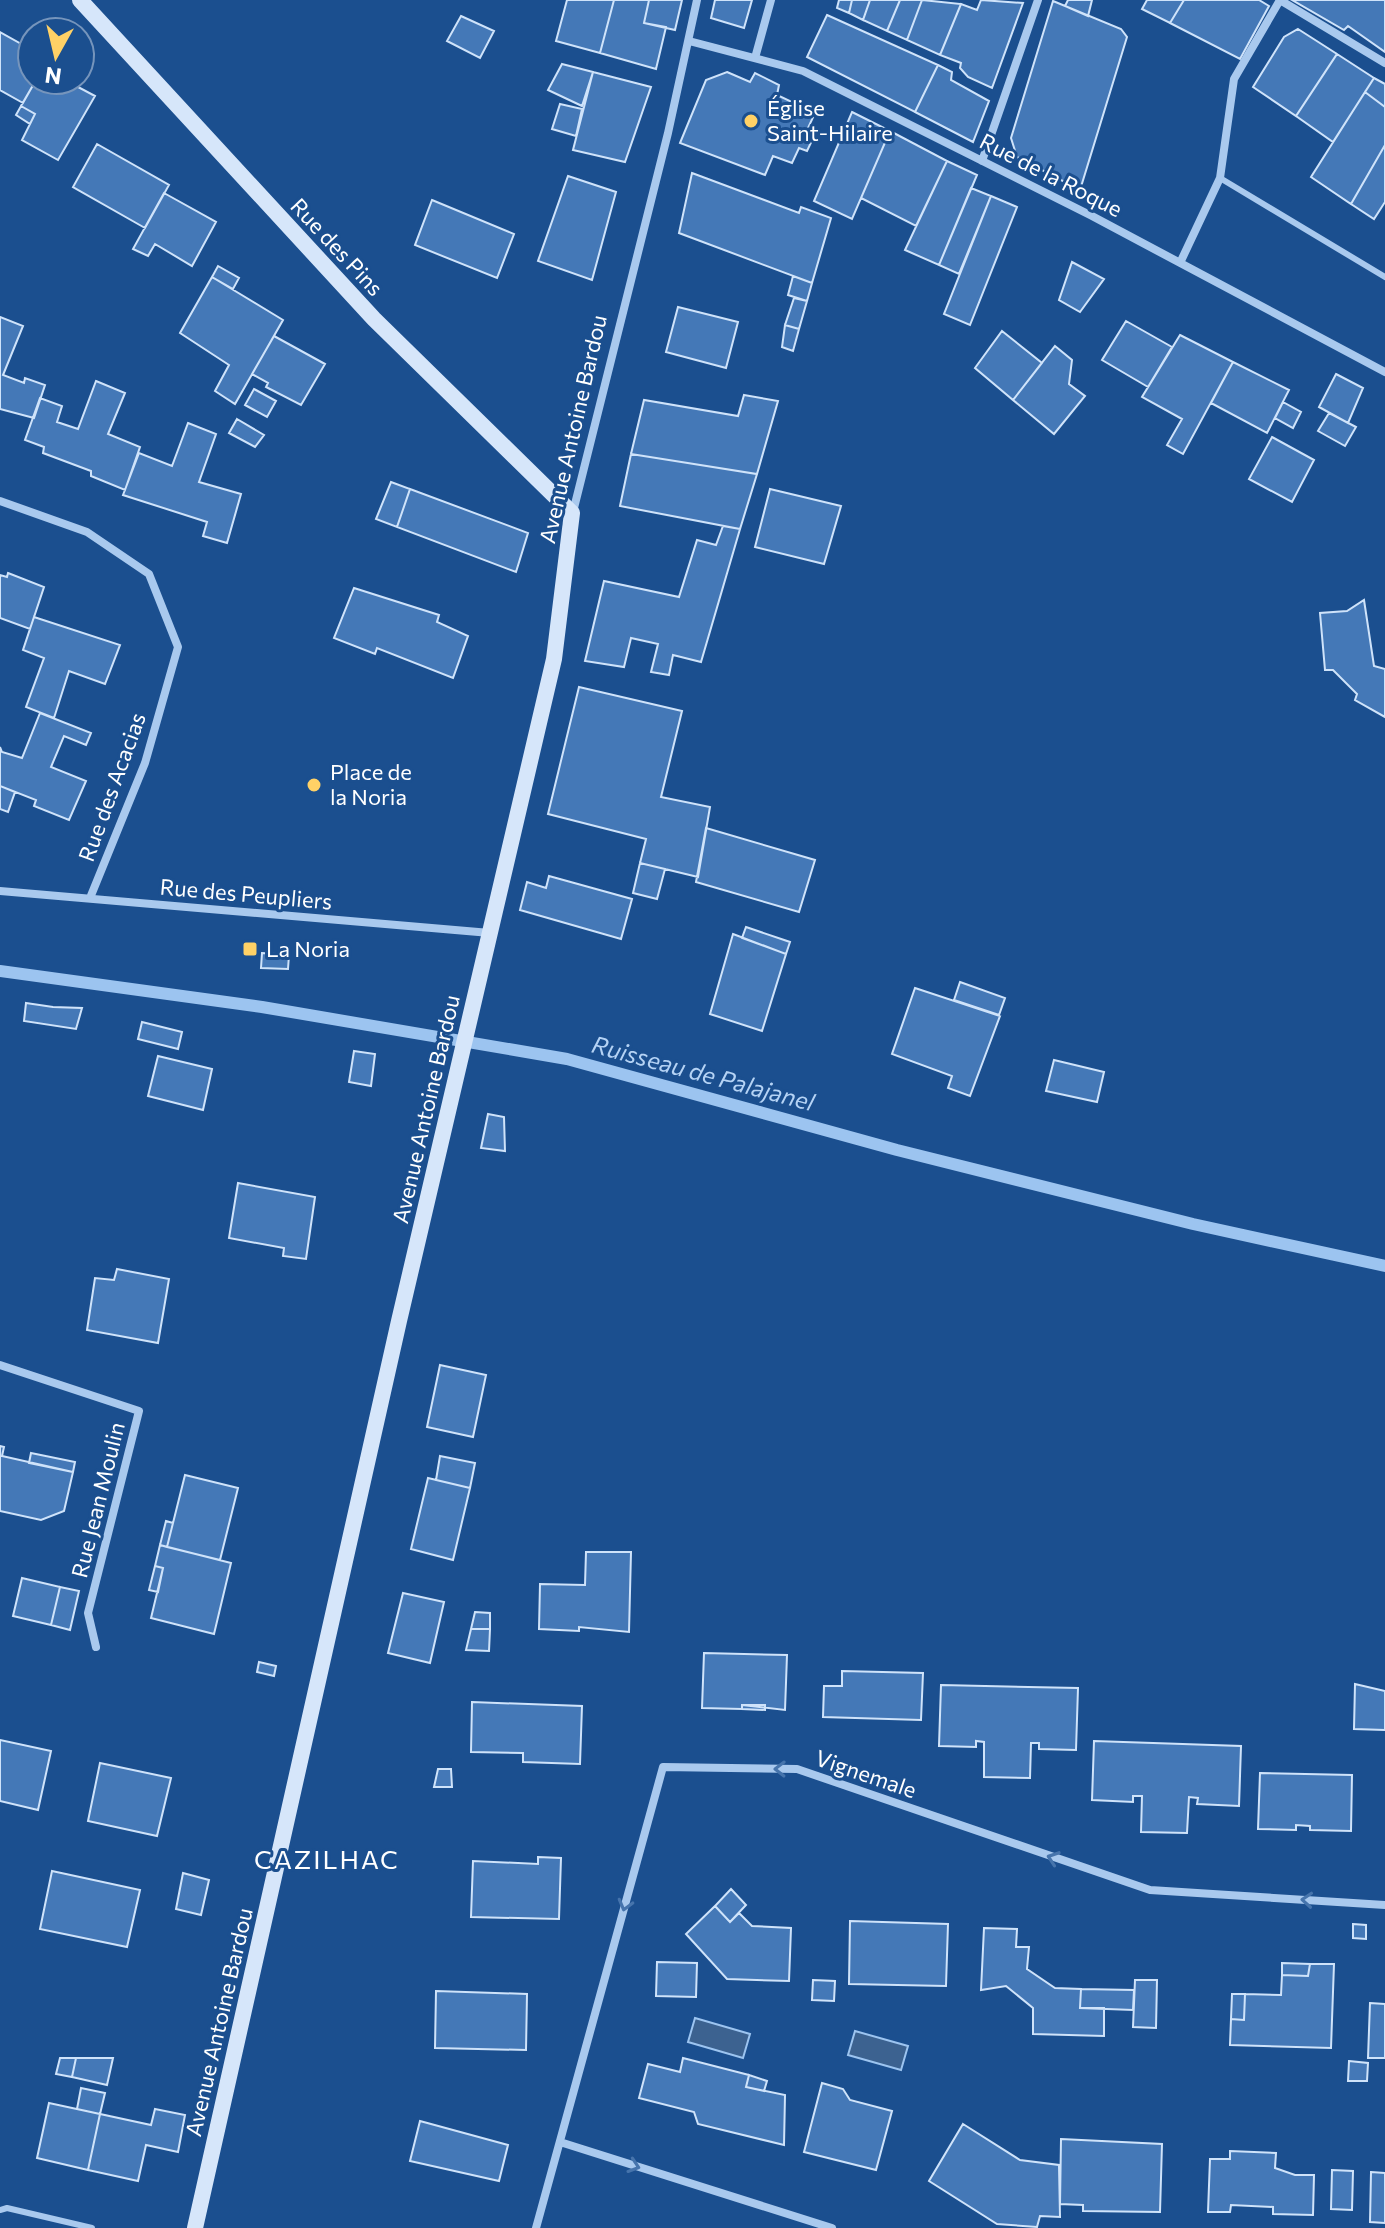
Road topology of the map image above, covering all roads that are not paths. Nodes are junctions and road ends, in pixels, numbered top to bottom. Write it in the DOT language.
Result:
graph roads {
  1 [pos="80,0"];
  2 [pos="697,0"];
  3 [pos="771,0"];
  4 [pos="1038,0"];
  5 [pos="1280,0"];
  6 [pos="689,41"];
  7 [pos="755,58"];
  8 [pos="1385,63"];
  9 [pos="982,161"];
  10 [pos="1220,178"];
  11 [pos="1180,263"];
  12 [pos="1385,277"];
  13 [pos="1385,372"];
  14 [pos="0,501"];
  15 [pos="572,513"];
  16 [pos="0,891"];
  17 [pos="90,898"];
  18 [pos="490,933"];
  19 [pos="0,1365"];
  20 [pos="96,1647"];
  21 [pos="1385,1905"];
  22 [pos="560,2142"];
  23 [pos="0,2210"];
  24 [pos="92,2228"];
  25 [pos="195,2228"];
  26 [pos="536,2228"];
  27 [pos="832,2228"];
  1 -- 15 [label="street, Rue des Pins"];
  2 -- 6 [label="street, Avenue Antoine Bardou"];
  3 -- 7 [label="street"];
  4 -- 9 [label="street"];
  5 -- 8 [label="street"];
  5 -- 10 [label="street"];
  6 -- 7 [label="street, Rue de la Roque"];
  6 -- 15 [label="street, Avenue Antoine Bardou"];
  7 -- 9 [label="street, Rue de la Roque"];
  9 -- 11 [label="street, Rue de la Roque"];
  10 -- 11 [label="street"];
  10 -- 12 [label="lane"];
  11 -- 13 [label="street, Rue de la Roque"];
  14 -- 17 [label="street, Rue des Acacias"];
  15 -- 18 [label="street, Avenue Antoine Bardou"];
  16 -- 17 [label="street, Rue des Peupliers"];
  17 -- 18 [label="street, Rue des Peupliers"];
  18 -- 25 [label="street, Avenue Antoine Bardou"];
  19 -- 20 [label="street, Rue Jean Moulin"];
  21 -- 22 [label="street, Vignemale, one-way"];
  22 -- 26 [label="street, Vignemale"];
  22 -- 27 [label="street, one-way"];
  23 -- 24 [label="lane"];
}
